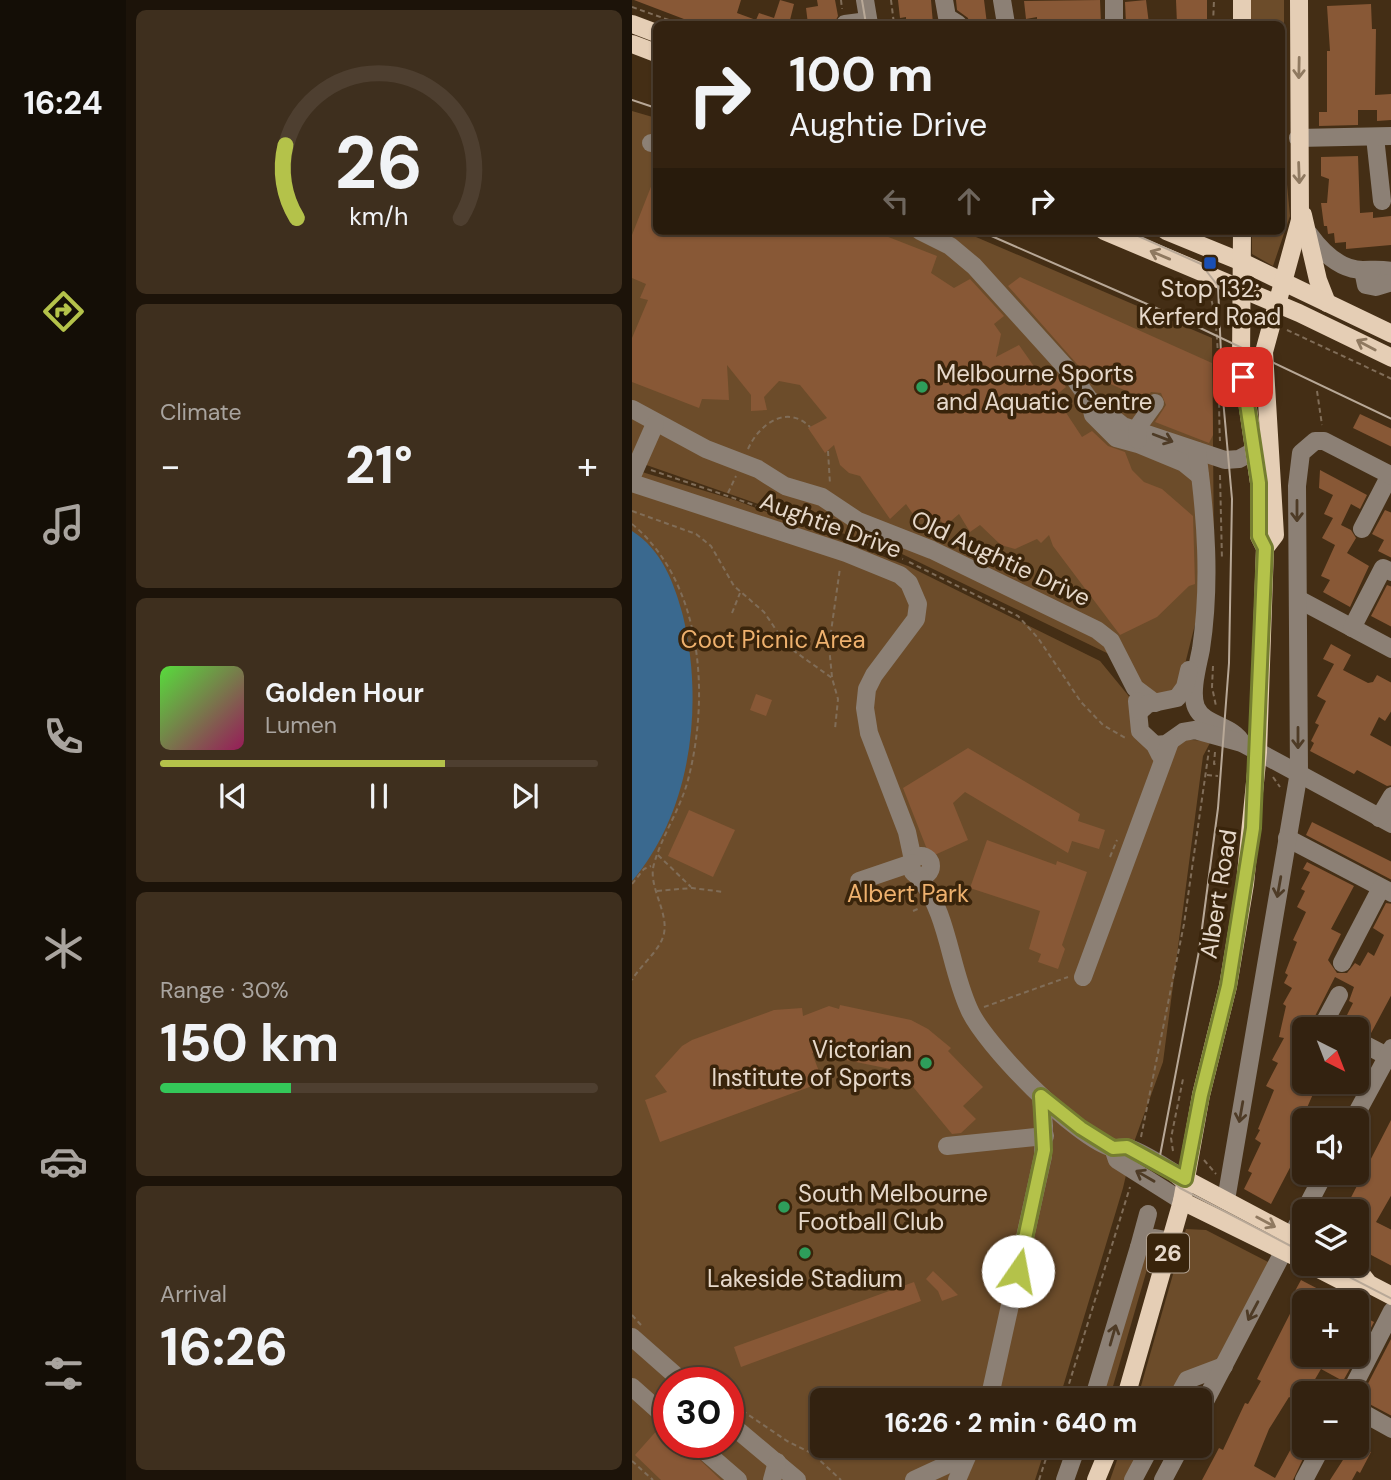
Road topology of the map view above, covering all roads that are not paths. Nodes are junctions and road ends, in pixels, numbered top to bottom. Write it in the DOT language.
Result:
graph roads {
  1 [pos="865,0"];
  2 [pos="944,0"];
  3 [pos="1002,0"];
  4 [pos="1114,0"];
  5 [pos="1242,0"];
  6 [pos="1299,0"];
  7 [pos="868,21"];
  8 [pos="953,21"];
  9 [pos="1006,21"];
  10 [pos="1114,21"];
  11 [pos="1242,21"];
  12 [pos="632,24"];
  13 [pos="653,32"];
  14 [pos="632,44"];
  15 [pos="653,52"];
  16 [pos="1383,137"];
  17 [pos="1298,138"];
  18 [pos="1382,201"];
  19 [pos="1300,209"];
  20 [pos="1309,234"];
  21 [pos="928,235"];
  22 [pos="1113,235"];
  23 [pos="1176,235"];
  24 [pos="1242,235"];
  25 [pos="1242,262"];
  26 [pos="1372,270"];
  27 [pos="1391,271"];
  28 [pos="1283,282"];
  29 [pos="1391,282"];
  30 [pos="1241,291"];
  31 [pos="1327,303"];
  32 [pos="1275,304"];
  33 [pos="1391,334"];
  34 [pos="1391,358"];
  35 [pos="1155,403"];
  36 [pos="634,410"];
  37 [pos="655,424"];
  38 [pos="1138,436"];
  39 [pos="1197,451"];
  40 [pos="1254,452"];
  41 [pos="632,476"];
  42 [pos="1200,476"];
  43 [pos="1390,476"];
  44 [pos="632,483"];
  45 [pos="1362,529"];
  46 [pos="1265,548"];
  47 [pos="1391,572"];
  48 [pos="1298,598"];
  49 [pos="1203,620"];
  50 [pos="1352,628"];
  51 [pos="1391,649"];
  52 [pos="1147,707"];
  53 [pos="1158,743"];
  54 [pos="1242,743"];
  55 [pos="1258,752"];
  56 [pos="1299,772"];
  57 [pos="1391,796"];
  58 [pos="1385,821"];
  59 [pos="1287,838"];
  60 [pos="919,866"];
  61 [pos="860,881"];
  62 [pos="1386,890"];
  63 [pos="1342,963"];
  64 [pos="1076,977"];
  65 [pos="1339,995"];
  66 [pos="1327,1017"];
  67 [pos="1369,1045"];
  68 [pos="1389,1052"];
  69 [pos="1385,1077"];
  70 [pos="1041,1096"];
  71 [pos="1362,1108"];
  72 [pos="1045,1136"];
  73 [pos="947,1146"];
  74 [pos="1113,1148"];
  75 [pos="1185,1179"];
  76 [pos="1226,1200"];
  77 [pos="1182,1201"];
  78 [pos="1148,1214"];
  79 [pos="1171,1241"];
  80 [pos="1292,1241"];
  81 [pos="1292,1242"];
  82 [pos="1292,1244"];
  83 [pos="1139,1247"];
  84 [pos="1334,1276"];
  85 [pos="1363,1276"];
  86 [pos="1369,1284"];
  87 [pos="1391,1296"];
  88 [pos="1391,1311"];
  89 [pos="632,1337"];
  90 [pos="1224,1366"];
  91 [pos="666,1367"];
  92 [pos="1356,1381"];
  93 [pos="632,1387"];
  94 [pos="992,1388"];
  95 [pos="1097,1388"];
  96 [pos="1128,1388"];
  97 [pos="1183,1388"];
  98 [pos="1212,1388"];
  99 [pos="653,1405"];
  100 [pos="1369,1416"];
  101 [pos="1391,1429"];
  102 [pos="744,1439"];
  103 [pos="713,1458"];
  104 [pos="955,1458"];
  105 [pos="966,1458"];
  106 [pos="1073,1458"];
  107 [pos="1105,1458"];
  108 [pos="1145,1458"];
  109 [pos="1175,1458"];
  110 [pos="1316,1458"];
  111 [pos="775,1471"];
  112 [pos="738,1480"];
  113 [pos="797,1480"];
  114 [pos="914,1480"];
  115 [pos="956,1480"];
  116 [pos="1065,1480"];
  117 [pos="1096,1480"];
  118 [pos="1133,1480"];
  119 [pos="1163,1480"];
  120 [pos="1304,1480"];
  1 -- 7 [label="street"];
  2 -- 8 [label="street"];
  3 -- 9 [label="street"];
  4 -- 10 [label="street"];
  5 -- 11 [label="main road"];
  6 -- 17 [label="main road, 26, one-way"];
  12 -- 13 [label="main road"];
  14 -- 15 [label="main road"];
  16 -- 17 [label="street"];
  16 -- 18 [label="street"];
  17 -- 19 [label="main road, 26, one-way"];
  19 -- 20 [label="main road"];
  19 -- 28 [label="main road, 26"];
  20 -- 26 [label="street"];
  20 -- 31 [label="main road"];
  21 -- 38 [label="street"];
  30 -- 22 [label="main road, one-way"];
  23 -- 25 [label="main road"];
  24 -- 25 [label="main road, 26"];
  25 -- 28 [label="main road"];
  25 -- 30 [label="main road, Albert Road / 26"];
  26 -- 27 [label="street"];
  26 -- 29 [label="street"];
  28 -- 31 [label="main road"];
  28 -- 32 [label="main road, Albert Road / 26"];
  30 -- 32 [label="main road"];
  30 -- 40 [label="main road, Albert Road / 26"];
  31 -- 33 [label="main road"];
  34 -- 32 [label="main road, one-way"];
  32 -- 46 [label="main road, Albert Road / 26"];
  35 -- 38 [label="street"];
  36 -- 37 [label="street, Old Aughtie Drive"];
  37 -- 41 [label="street"];
  37 -- 52 [label="street, Old Aughtie Drive"];
  38 -- 39 [label="street, one-way"];
  38 -- 42 [label="street"];
  39 -- 40 [label="street"];
  39 -- 42 [label="street"];
  40 -- 46 [label="main road, Albert Road / 26"];
  42 -- 49 [label="street"];
  43 -- 45 [label="street"];
  43 -- 48 [label="street, one-way"];
  44 -- 60 [label="street, Aughtie Drive"];
  46 -- 55 [label="main road, Albert Road / 26"];
  47 -- 50 [label="street"];
  48 -- 50 [label="street"];
  48 -- 56 [label="street, one-way"];
  49 -- 52 [label="street"];
  49 -- 54 [label="street"];
  50 -- 51 [label="street"];
  52 -- 53 [label="street, Old Aughtie Drive"];
  53 -- 54 [label="street"];
  53 -- 64 [label="street"];
  54 -- 55 [label="street"];
  55 -- 56 [label="street"];
  55 -- 75 [label="main road, Albert Road / 26"];
  56 -- 58 [label="street"];
  56 -- 59 [label="street"];
  57 -- 58 [label="street"];
  59 -- 62 [label="street"];
  59 -- 76 [label="street, one-way"];
  60 -- 61 [label="street"];
  60 -- 70 [label="street, Aughtie Drive"];
  62 -- 63 [label="street"];
  65 -- 66 [label="street"];
  67 -- 68 [label="street"];
  68 -- 69 [label="street"];
  69 -- 71 [label="street"];
  70 -- 72 [label="street"];
  70 -- 74 [label="street, Aughtie Drive"];
  72 -- 73 [label="street"];
  72 -- 94 [label="street"];
  74 -- 75 [label="street, Aughtie Drive"];
  77 -- 74 [label="street, Aughtie Drive, one-way"];
  75 -- 76 [label="main road"];
  75 -- 77 [label="main road, Albert Road / 26"];
  76 -- 80 [label="main road, one-way"];
  77 -- 79 [label="main road, Albert Road / 26"];
  77 -- 81 [label="main road"];
  78 -- 83 [label="street"];
  79 -- 83 [label="street"];
  79 -- 96 [label="main road, Albert Road / 26"];
  82 -- 90 [label="street, one-way"];
  95 -- 83 [label="street, one-way"];
  84 -- 86 [label="main road"];
  85 -- 86 [label="main road"];
  86 -- 87 [label="main road"];
  88 -- 92 [label="street"];
  89 -- 91 [label="street"];
  90 -- 97 [label="street"];
  90 -- 98 [label="street"];
  93 -- 99 [label="street"];
  100 -- 101 [label="street"];
  102 -- 111 [label="street"];
  103 -- 112 [label="street"];
  104 -- 114 [label="street"];
  105 -- 115 [label="street"];
  106 -- 116 [label="street"];
  107 -- 117 [label="main road"];
  108 -- 118 [label="street"];
  109 -- 119 [label="street"];
  110 -- 120 [label="street"];
  111 -- 113 [label="street"];
}
